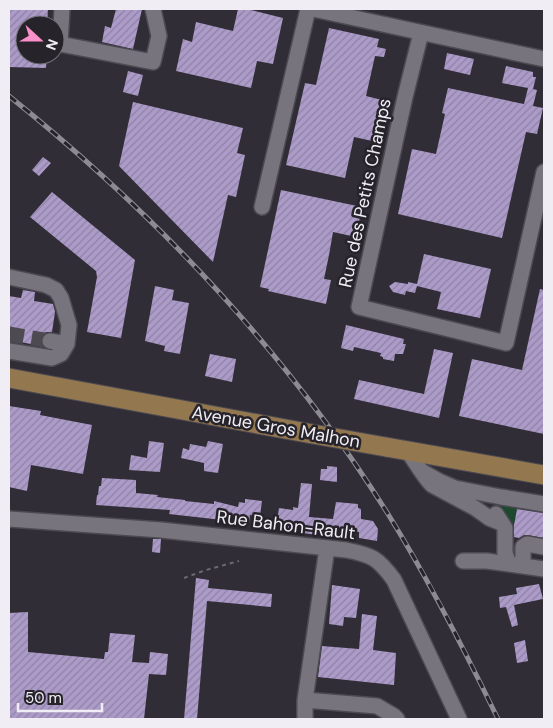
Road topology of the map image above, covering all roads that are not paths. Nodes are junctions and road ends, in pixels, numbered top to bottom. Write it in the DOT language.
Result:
graph roads {
  1 [pos="62,9"];
  2 [pos="153,9"];
  3 [pos="308,9"];
  4 [pos="313,9"];
  5 [pos="421,33"];
  6 [pos="544,59"];
  7 [pos="544,172"];
  8 [pos="262,207"];
  9 [pos="9,277"];
  10 [pos="50,341"];
  11 [pos="66,344"];
  12 [pos="9,351"];
  13 [pos="9,378"];
  14 [pos="406,450"];
  15 [pos="422,472"];
  16 [pos="544,475"];
  17 [pos="501,497"];
  18 [pos="544,504"];
  19 [pos="9,519"];
  20 [pos="501,523"];
  21 [pos="544,547"];
  22 [pos="327,548"];
  23 [pos="463,561"];
  24 [pos="516,565"];
  25 [pos="544,569"];
  26 [pos="305,700"];
  27 [pos="305,719"];
  28 [pos="397,719"];
  29 [pos="459,719"];
  1 -- 2 [label="street"];
  3 -- 8 [label="street"];
  4 -- 5 [label="street"];
  5 -- 6 [label="street"];
  5 -- 7 [label="street, Rue des Petits Champs"];
  9 -- 11 [label="street"];
  10 -- 11 [label="street"];
  11 -- 12 [label="street"];
  13 -- 14 [label="main road, Avenue Gros Malhon, bridge"];
  14 -- 15 [label="street"];
  14 -- 16 [label="main road, Avenue Gros Malhon"];
  15 -- 17 [label="street"];
  15 -- 20 [label="street"];
  17 -- 18 [label="street"];
  17 -- 20 [label="street"];
  19 -- 22 [label="street, Rue Bahon-Rault"];
  20 -- 24 [label="street"];
  21 -- 24 [label="street"];
  22 -- 26 [label="street"];
  22 -- 29 [label="street, Rue Bahon-Rault"];
  23 -- 24 [label="street"];
  24 -- 25 [label="street"];
  26 -- 27 [label="street"];
  26 -- 28 [label="street"];
}
